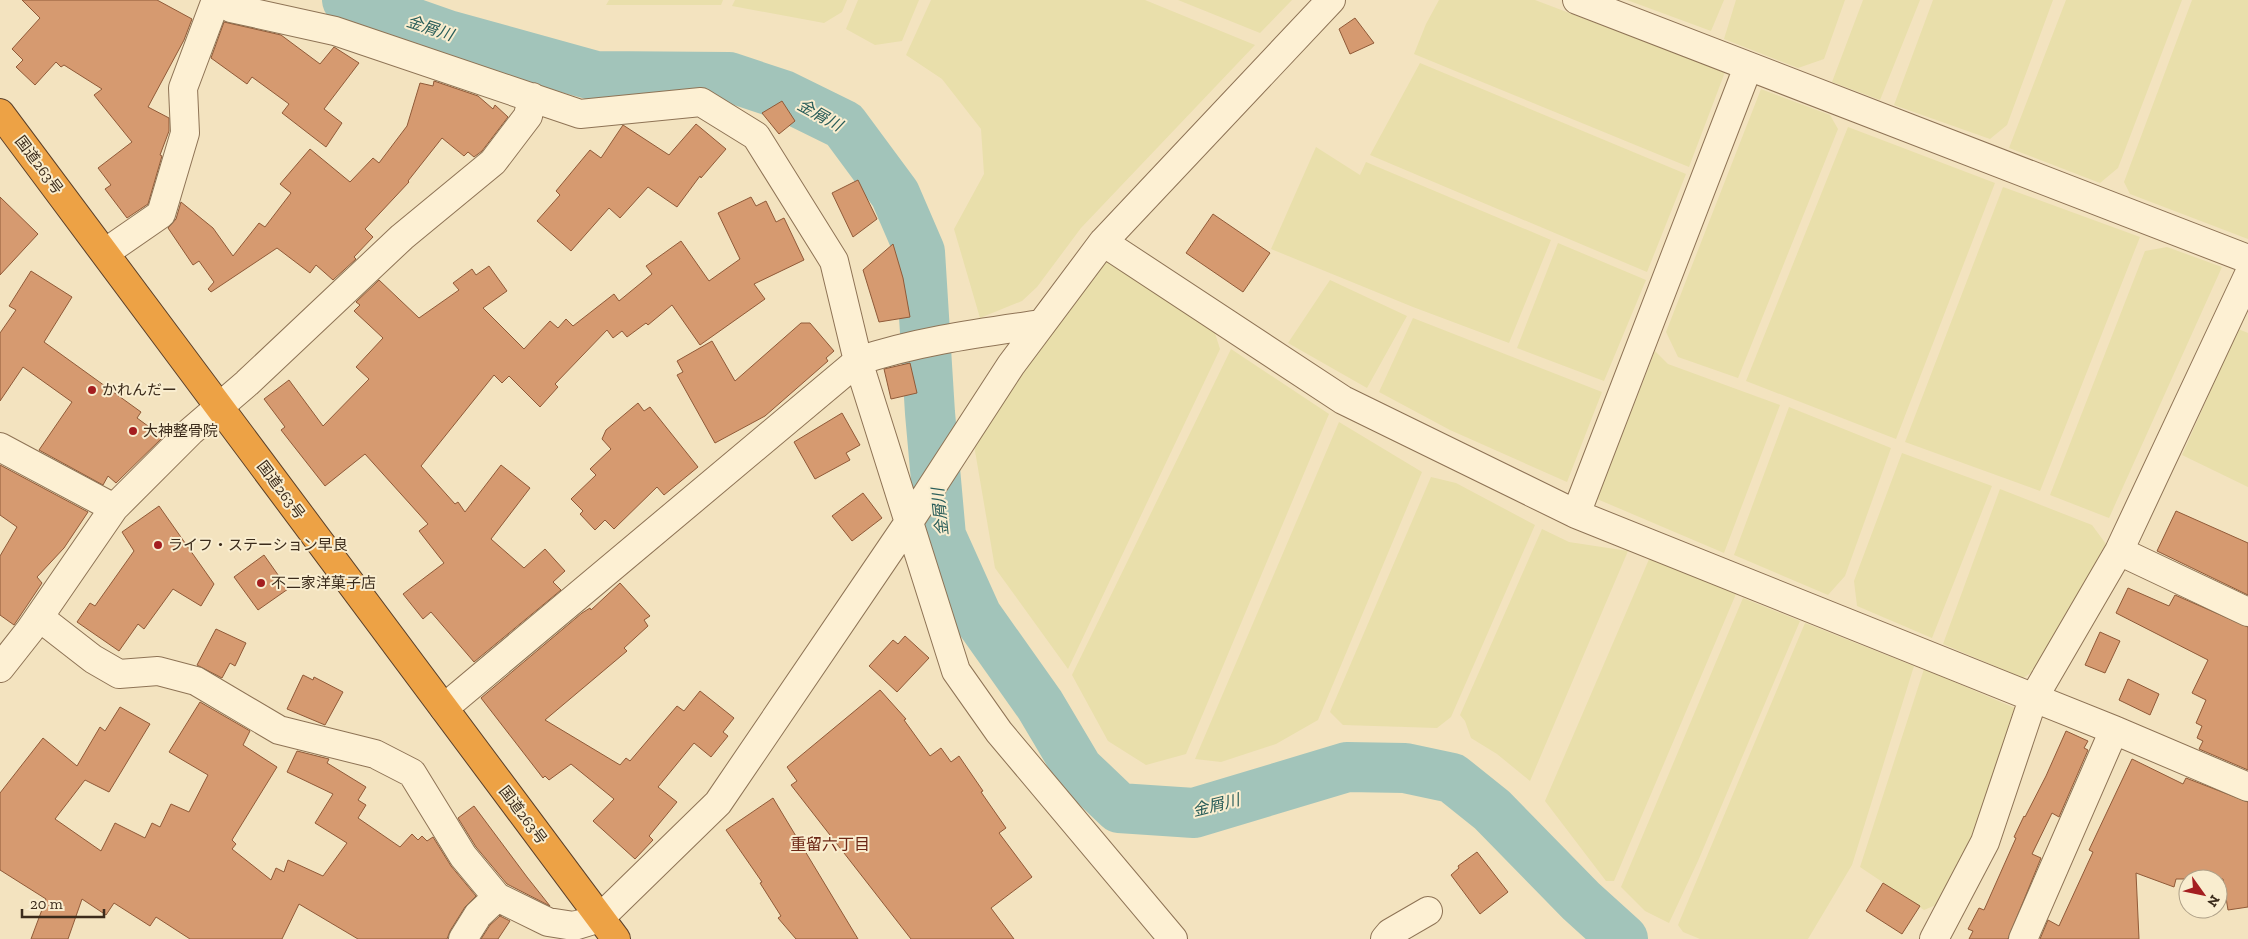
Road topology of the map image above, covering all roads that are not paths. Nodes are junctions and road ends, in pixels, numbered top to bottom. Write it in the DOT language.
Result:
graph roads {
  1 [pos="218,0"];
  2 [pos="1331,0"];
  3 [pos="1578,0"];
  4 [pos="1748,67"];
  5 [pos="532,97"];
  6 [pos="0,113"];
  7 [pos="1103,242"];
  8 [pos="106,252"];
  9 [pos="2248,259"];
  10 [pos="2248,276"];
  11 [pos="1041,324"];
  12 [pos="858,361"];
  13 [pos="219,407"];
  14 [pos="0,447"];
  15 [pos="114,508"];
  16 [pos="1576,514"];
  17 [pos="908,522"];
  18 [pos="2119,551"];
  19 [pos="2248,612"];
  20 [pos="39,618"];
  21 [pos="0,668"];
  22 [pos="2033,698"];
  23 [pos="444,708"];
  24 [pos="2114,730"];
  25 [pos="2248,787"];
  26 [pos="497,897"];
  27 [pos="1428,911"];
  28 [pos="600,918"];
  29 [pos="463,939"];
  30 [pos="616,939"];
  31 [pos="1173,939"];
  32 [pos="1385,939"];
  33 [pos="1934,939"];
  34 [pos="2023,939"];
  1 -- 5 [label="street"];
  1 -- 8 [label="street"];
  2 -- 7 [label="street"];
  3 -- 4 [label="street"];
  4 -- 9 [label="street"];
  4 -- 16 [label="street"];
  5 -- 12 [label="street"];
  5 -- 13 [label="street"];
  6 -- 8 [label="highway, 国道263号"];
  7 -- 11 [label="street"];
  7 -- 16 [label="street"];
  8 -- 13 [label="highway, 国道263号"];
  10 -- 18 [label="street"];
  11 -- 12 [label="street"];
  11 -- 17 [label="street"];
  12 -- 17 [label="street"];
  12 -- 23 [label="street"];
  13 -- 15 [label="street"];
  13 -- 23 [label="highway, 国道263号"];
  14 -- 15 [label="street"];
  15 -- 20 [label="street"];
  16 -- 22 [label="street"];
  17 -- 28 [label="street"];
  17 -- 31 [label="street"];
  18 -- 19 [label="street"];
  18 -- 22 [label="street"];
  20 -- 21 [label="street"];
  20 -- 26 [label="street"];
  22 -- 24 [label="street"];
  22 -- 33 [label="street"];
  23 -- 28 [label="highway, 国道263号"];
  24 -- 25 [label="street"];
  24 -- 34 [label="street"];
  26 -- 28 [label="street"];
  26 -- 29 [label="street"];
  27 -- 32 [label="street"];
  28 -- 30 [label="highway, 国道263号"];
}
